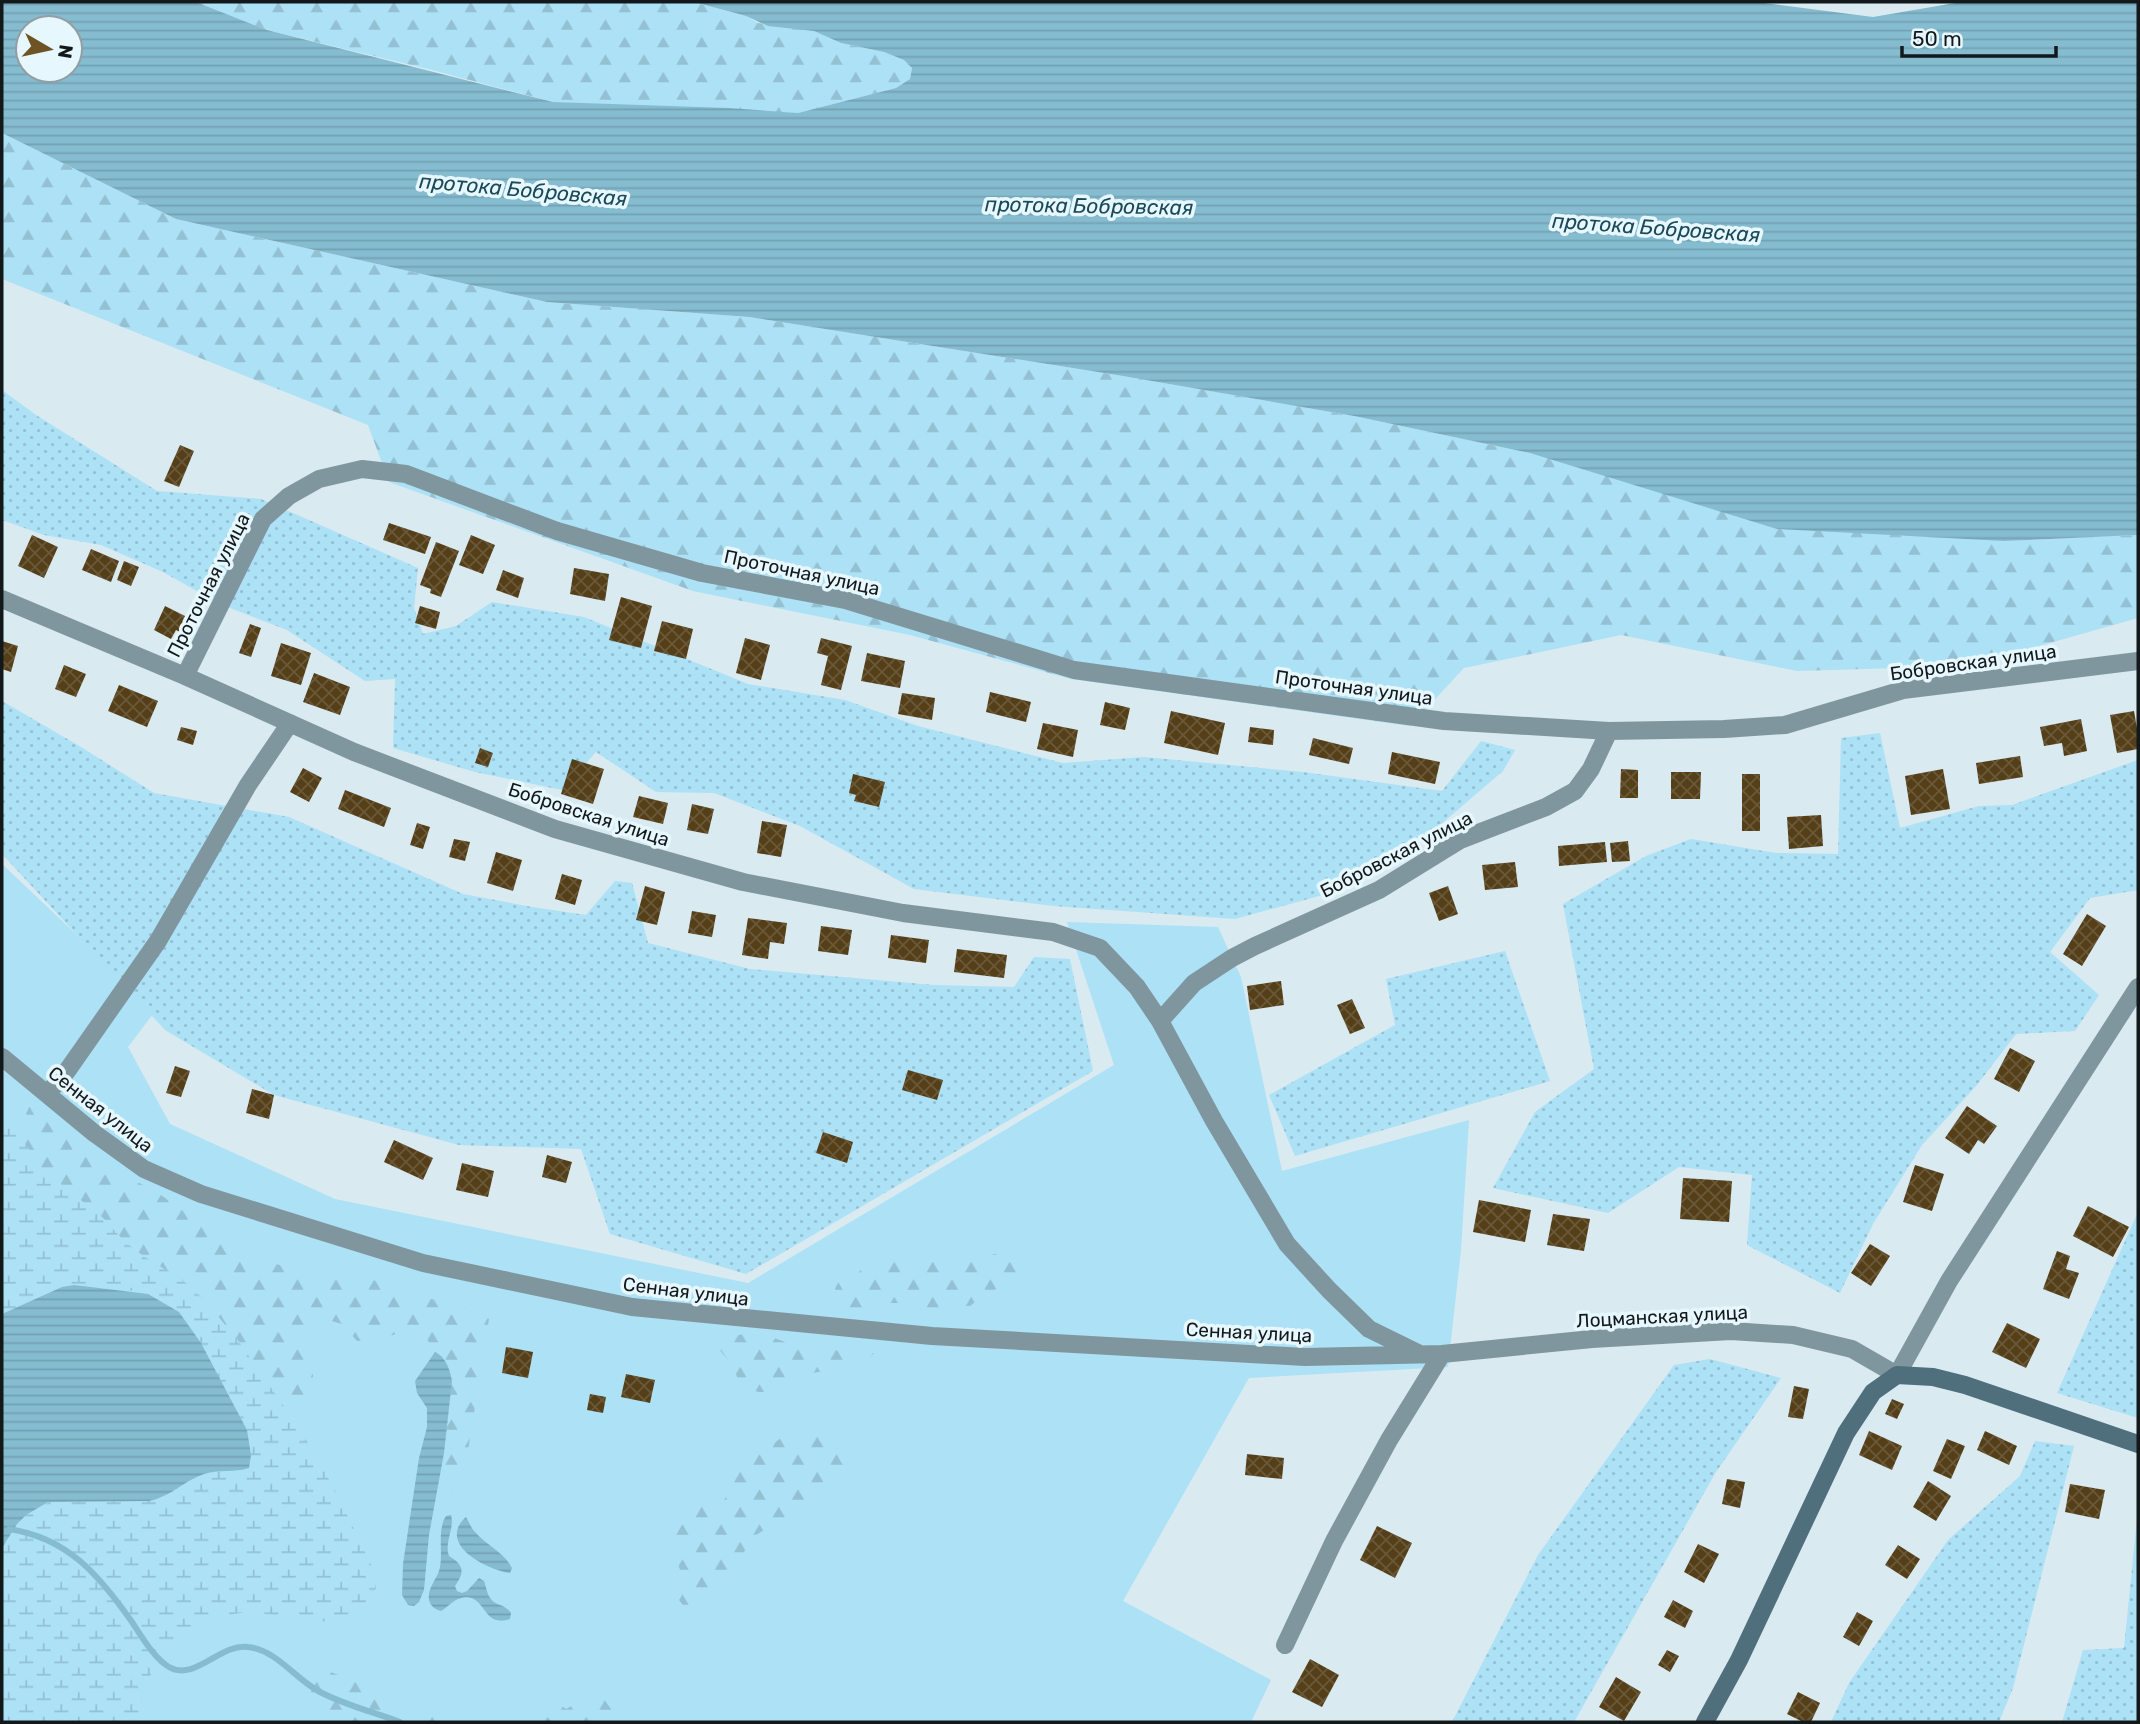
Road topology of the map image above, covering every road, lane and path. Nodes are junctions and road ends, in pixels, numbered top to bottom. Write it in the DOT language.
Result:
graph roads {
  1 [pos="2,599"];
  2 [pos="2138,661"];
  3 [pos="185,676"];
  4 [pos="290,723"];
  5 [pos="1609,731"];
  6 [pos="2138,987"];
  7 [pos="1160,1021"];
  8 [pos="2,1057"];
  9 [pos="47,1094"];
  10 [pos="1422,1354"];
  11 [pos="1442,1354"];
  12 [pos="1897,1375"];
  13 [pos="2138,1444"];
  14 [pos="1285,1646"];
  15 [pos="1705,1722"];
  1 -- 3 [label="street, Бобровская улица"];
  2 -- 5 [label="street, Бобровская улица"];
  3 -- 4 [label="street, Бобровская улица"];
  3 -- 5 [label="street, Проточная улица"];
  4 -- 7 [label="street, Бобровская улица"];
  4 -- 9 [label="street"];
  5 -- 7 [label="street, Бобровская улица"];
  6 -- 12 [label="street"];
  7 -- 10 [label="street, Бобровская улица"];
  8 -- 9 [label="street, Сенная улица"];
  9 -- 10 [label="street, Сенная улица"];
  10 -- 11 [label="street, Лоцманская улица"];
  11 -- 12 [label="street, Лоцманская улица"];
  11 -- 14 [label="street"];
  12 -- 13 [label="street, Лоцманская улица"];
  12 -- 15 [label="street"];
}
